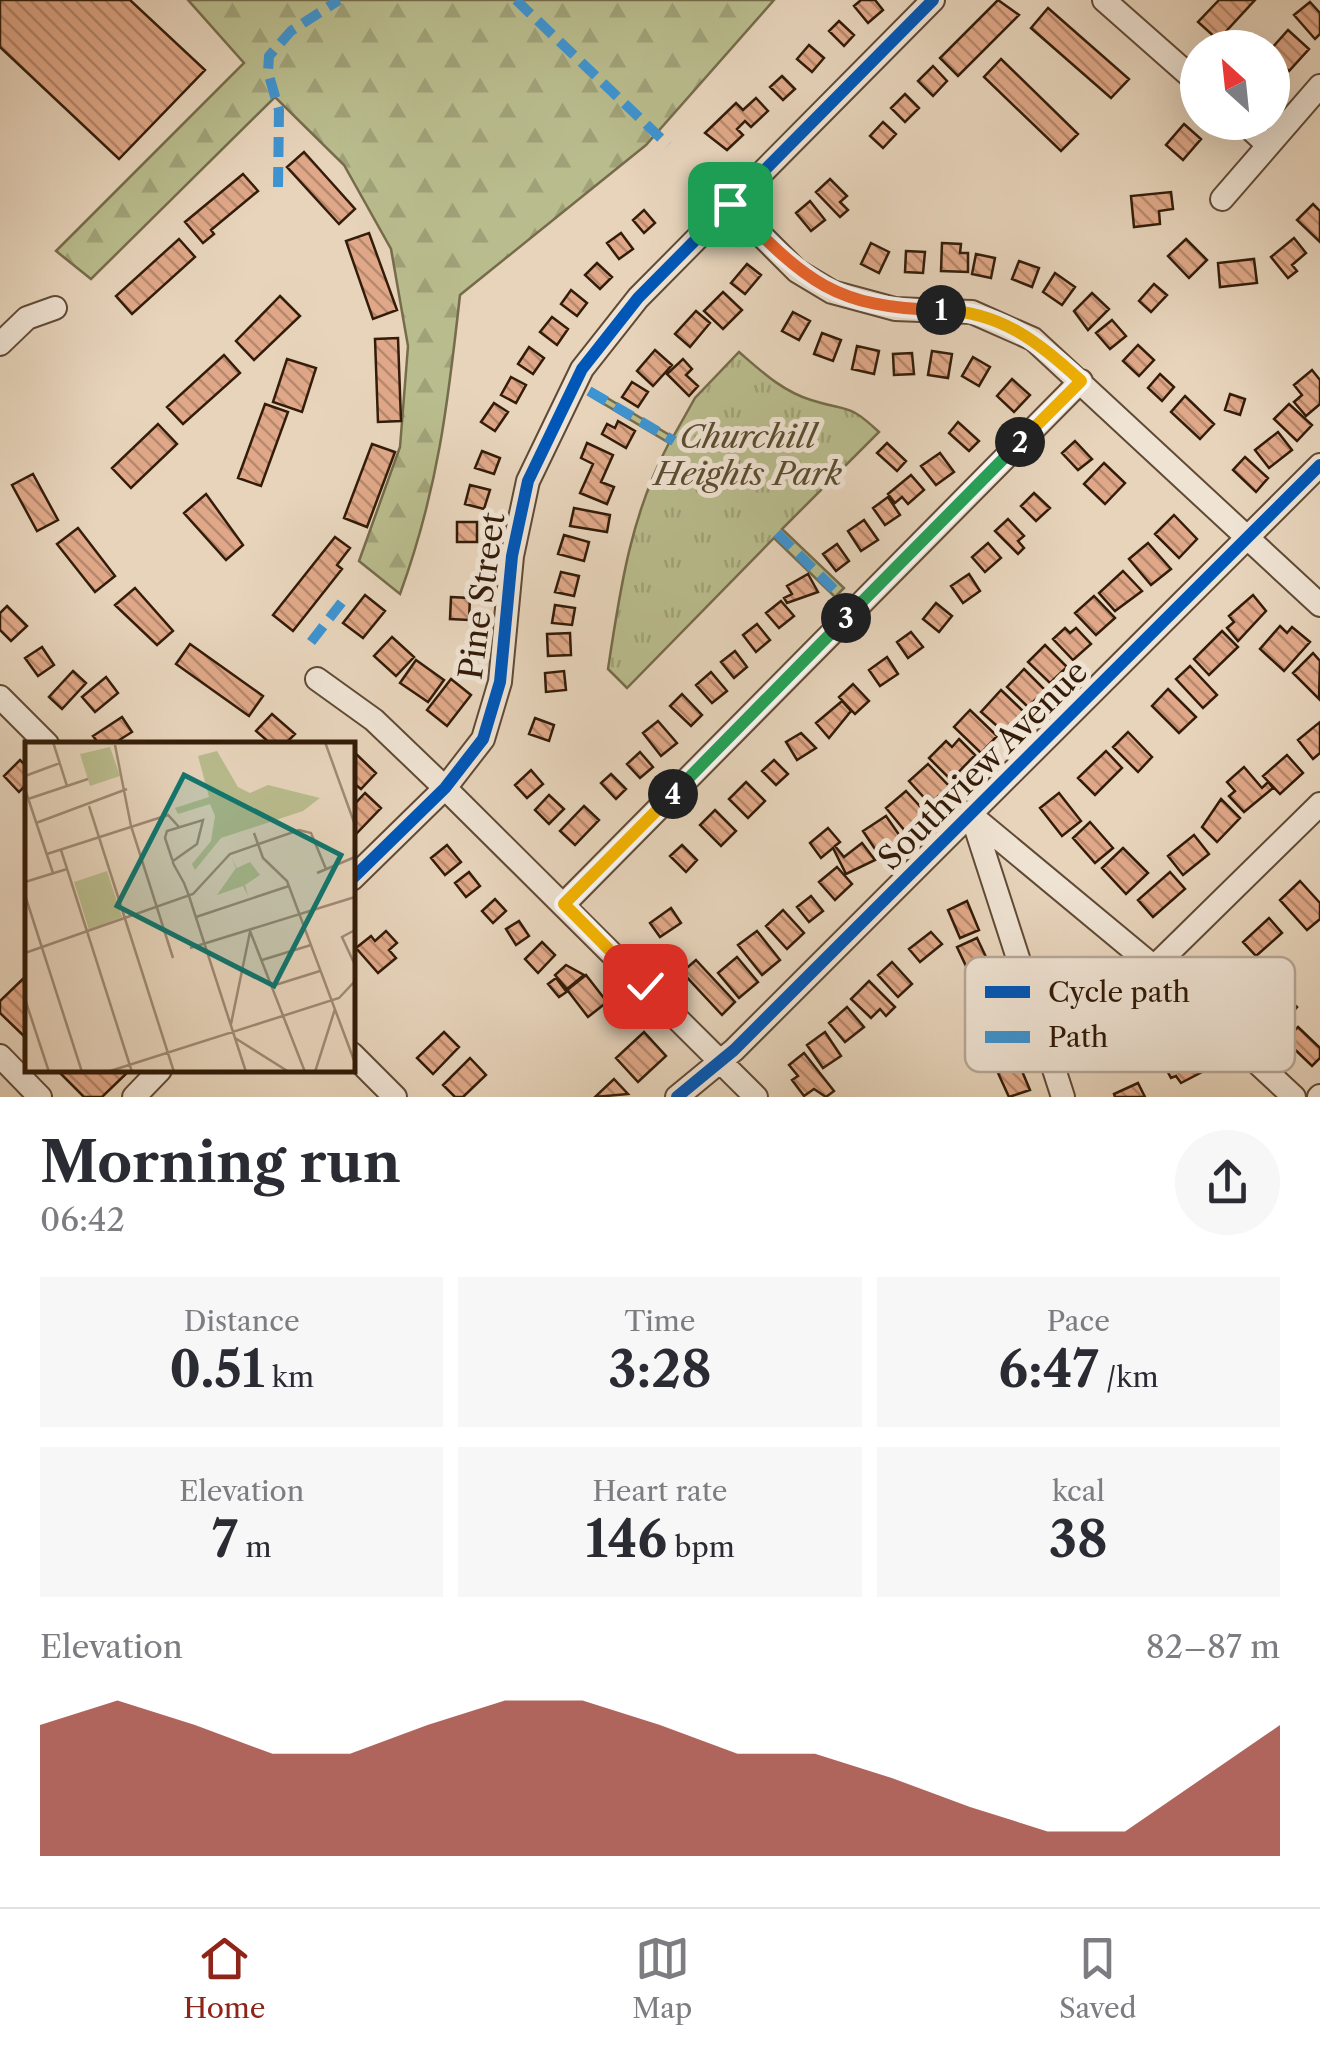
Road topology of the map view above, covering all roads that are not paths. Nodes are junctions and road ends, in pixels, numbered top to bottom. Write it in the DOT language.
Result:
graph roads {
  1 [pos="932,0"];
  2 [pos="1104,0"];
  3 [pos="1180,67"];
  4 [pos="1320,86"];
  5 [pos="1263,140"];
  6 [pos="1268,144"];
  7 [pos="1222,200"];
  8 [pos="730,204"];
  9 [pos="55,308"];
  10 [pos="0,344"];
  11 [pos="1081,381"];
  12 [pos="1320,465"];
  13 [pos="1246,538"];
  14 [pos="1320,605"];
  15 [pos="317,679"];
  16 [pos="0,697"];
  17 [pos="45,742"];
  18 [pos="445,788"];
  19 [pos="1320,804"];
  20 [pos="972,816"];
  21 [pos="355,876"];
  22 [pos="564,904"];
  23 [pos="1018,957"];
  24 [pos="1142,957"];
  25 [pos="1164,957"];
  26 [pos="0,1056"];
  27 [pos="355,1057"];
  28 [pos="721,1063"];
  29 [pos="158,1072"];
  30 [pos="1055,1072"];
  31 [pos="1267,1072"];
  32 [pos="40,1097"];
  33 [pos="134,1097"];
  34 [pos="395,1097"];
  35 [pos="677,1097"];
  36 [pos="756,1097"];
  37 [pos="1063,1097"];
  38 [pos="1294,1097"];
  1 -- 8 [label="street, Pine Street"];
  2 -- 3 [label="street"];
  4 -- 6 [label="street"];
  5 -- 6 [label="street"];
  6 -- 7 [label="street"];
  8 -- 11 [label="street"];
  8 -- 18 [label="street, Pine Street"];
  9 -- 10 [label="street"];
  11 -- 13 [label="street"];
  11 -- 22 [label="street"];
  12 -- 13 [label="street, Southview Avenue"];
  13 -- 14 [label="street"];
  13 -- 20 [label="street, Southview Avenue"];
  15 -- 18 [label="street"];
  16 -- 17 [label="street"];
  18 -- 21 [label="street, Pine Street"];
  18 -- 22 [label="street"];
  19 -- 25 [label="street"];
  20 -- 23 [label="street"];
  20 -- 24 [label="street"];
  20 -- 28 [label="street, Southview Avenue"];
  22 -- 28 [label="street"];
  26 -- 32 [label="street"];
  27 -- 34 [label="street"];
  28 -- 35 [label="street, Southview Avenue"];
  28 -- 36 [label="street"];
  29 -- 33 [label="street"];
  30 -- 37 [label="street"];
  31 -- 38 [label="street"];
}
